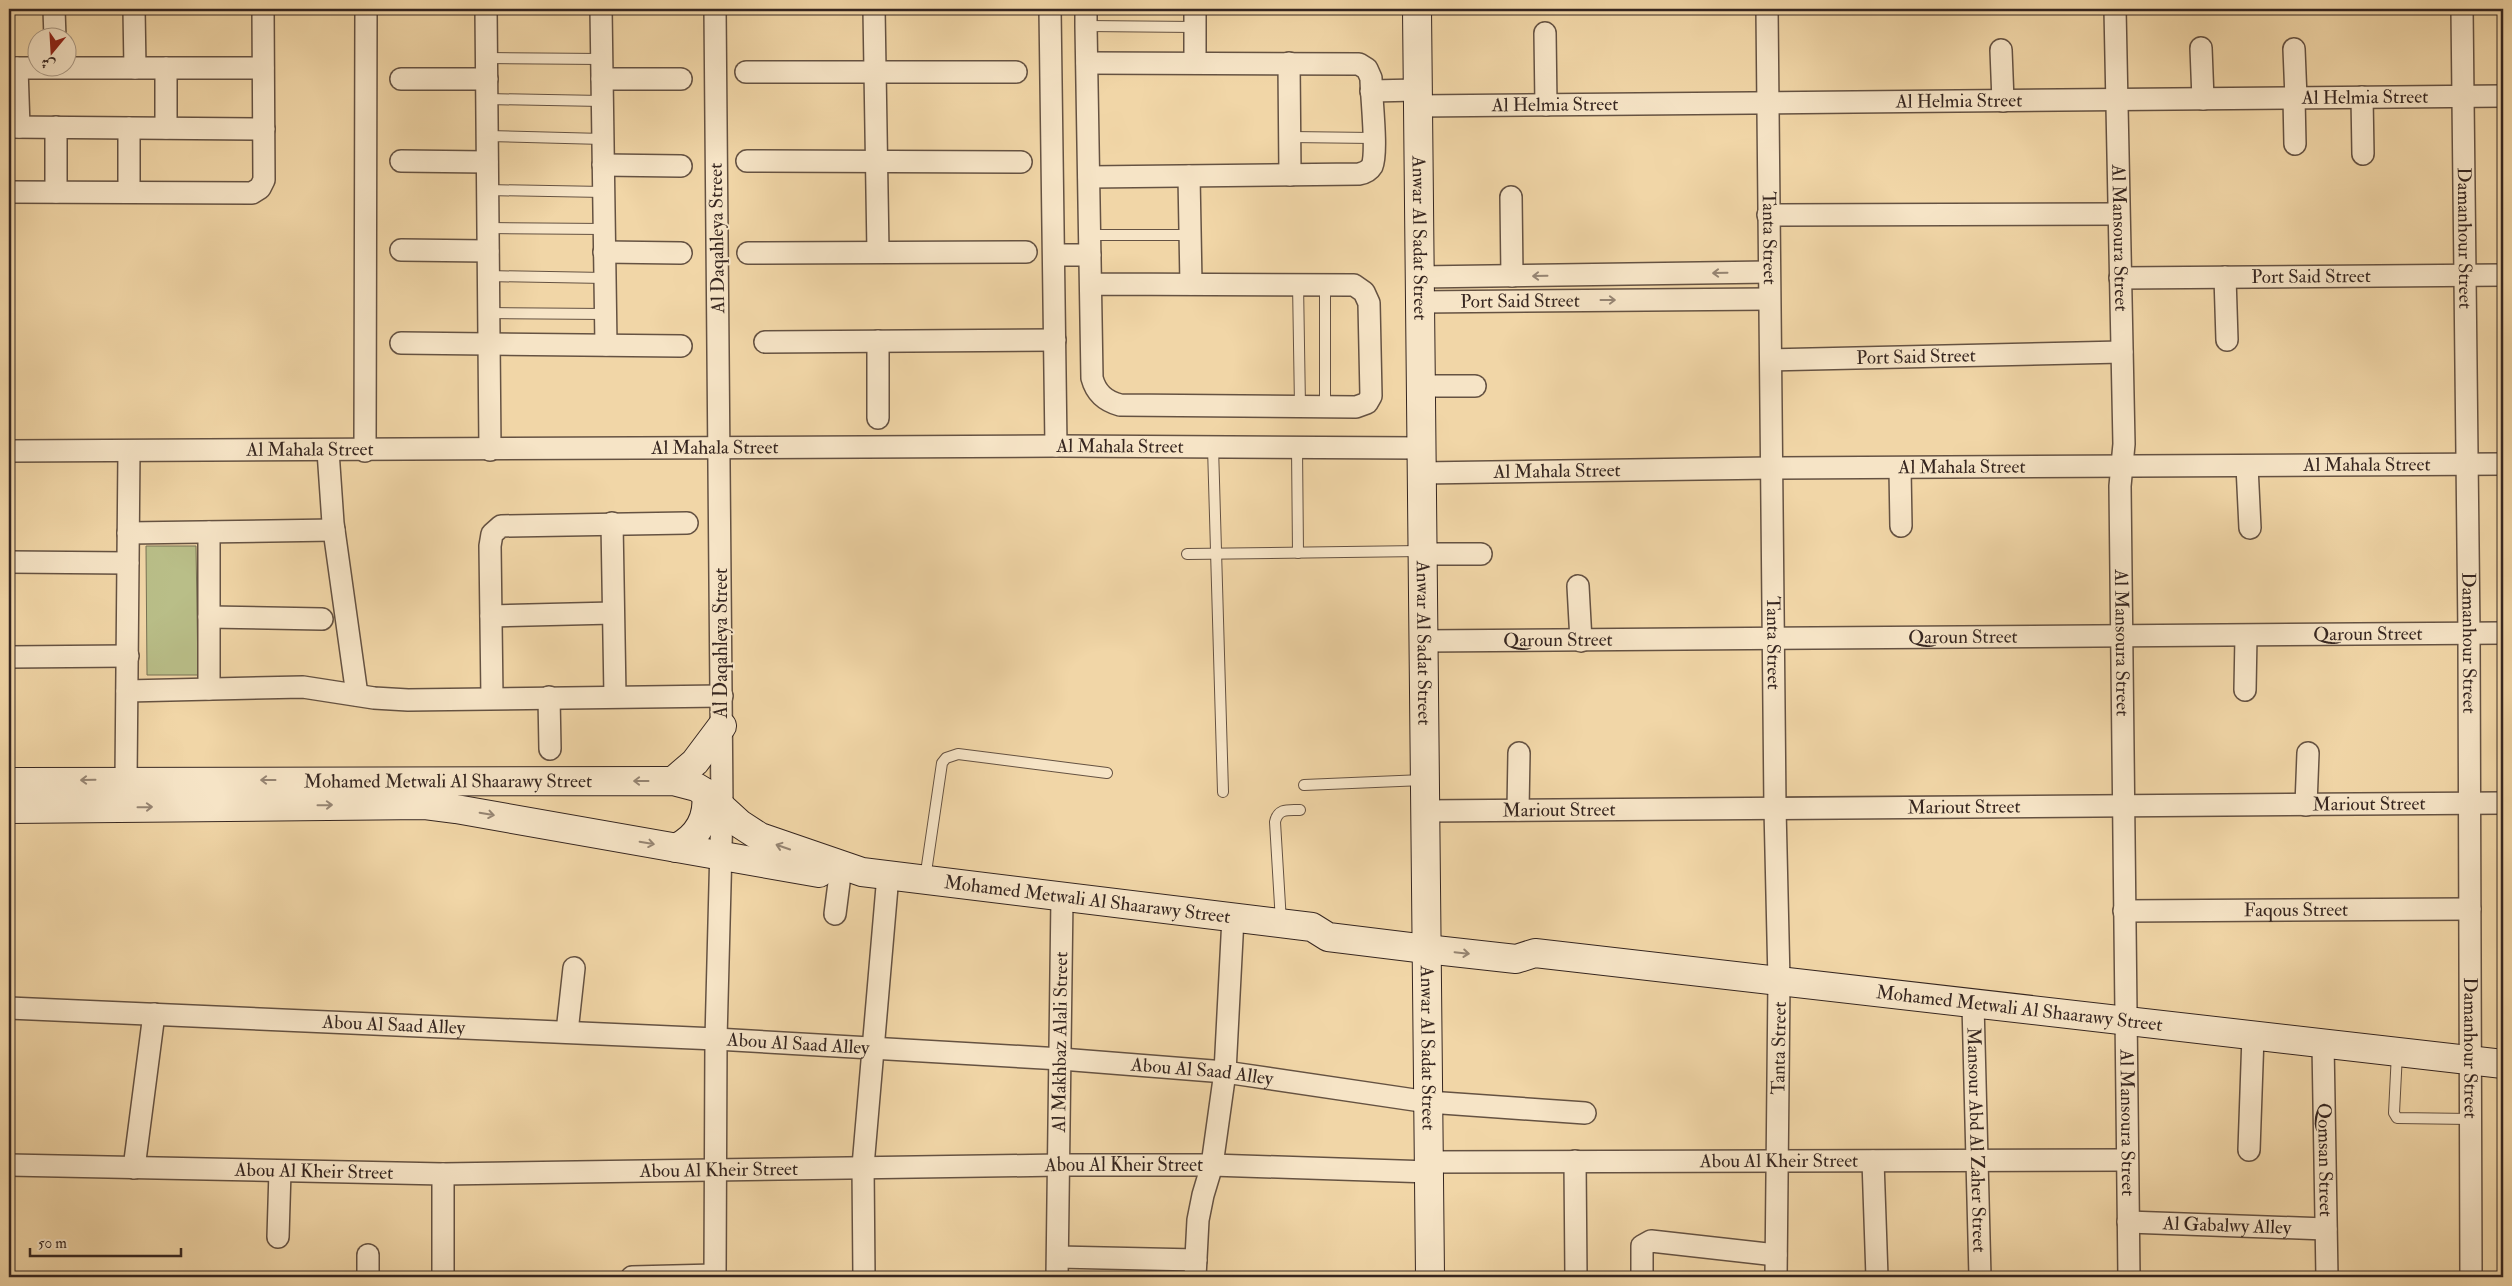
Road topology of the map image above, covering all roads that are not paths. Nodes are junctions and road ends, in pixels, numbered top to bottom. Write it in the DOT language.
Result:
graph roads {
  1 [pos="54,9"];
  2 [pos="134,9"];
  3 [pos="263,9"];
  4 [pos="366,9"];
  5 [pos="486,9"];
  6 [pos="601,9"];
  7 [pos="715,9"];
  8 [pos="874,9"];
  9 [pos="1050,9"];
  10 [pos="1416,9"];
  11 [pos="1767,9"];
  12 [pos="2115,9"];
  13 [pos="2462,9"];
  14 [pos="1086,18"];
  15 [pos="1195,18"];
  16 [pos="55,28"];
  17 [pos="1545,33"];
  18 [pos="2201,48"];
  19 [pos="2294,49"];
  20 [pos="2001,50"];
  21 [pos="486,58"];
  22 [pos="1087,63"];
  23 [pos="1196,63"];
  24 [pos="1289,63"];
  25 [pos="13,68"];
  26 [pos="28,68"];
  27 [pos="78,68"];
  28 [pos="135,68"];
  29 [pos="166,68"];
  30 [pos="263,68"];
  31 [pos="602,69"];
  32 [pos="746,72"];
  33 [pos="875,72"];
  34 [pos="1016,72"];
  35 [pos="401,79"];
  36 [pos="681,79"];
  37 [pos="487,89"];
  38 [pos="1371,91"];
  39 [pos="2462,96"];
  40 [pos="2503,96"];
  41 [pos="2362,97"];
  42 [pos="1417,98"];
  43 [pos="2295,98"];
  44 [pos="2203,99"];
  45 [pos="2003,100"];
  46 [pos="2116,100"];
  47 [pos="602,101"];
  48 [pos="1767,102"];
  49 [pos="1546,105"];
  50 [pos="14,127"];
  51 [pos="56,127"];
  52 [pos="129,128"];
  53 [pos="166,128"];
  54 [pos="264,129"];
  55 [pos="487,136"];
  56 [pos="1290,137"];
  57 [pos="1373,138"];
  58 [pos="603,139"];
  59 [pos="2296,144"];
  60 [pos="2363,154"];
  61 [pos="401,161"];
  62 [pos="747,161"];
  63 [pos="876,161"];
  64 [pos="487,162"];
  65 [pos="1021,162"];
  66 [pos="603,165"];
  67 [pos="681,166"];
  68 [pos="1290,175"];
  69 [pos="1189,176"];
  70 [pos="1089,177"];
  71 [pos="488,190"];
  72 [pos="9,192"];
  73 [pos="56,192"];
  74 [pos="129,192"];
  75 [pos="604,192"];
  76 [pos="1511,197"];
  77 [pos="2118,214"];
  78 [pos="1768,215"];
  79 [pos="488,228"];
  80 [pos="604,229"];
  81 [pos="1190,235"];
  82 [pos="1090,245"];
  83 [pos="401,250"];
  84 [pos="488,251"];
  85 [pos="604,252"];
  86 [pos="878,252"];
  87 [pos="1026,252"];
  88 [pos="681,253"];
  89 [pos="748,253"];
  90 [pos="1054,255"];
  91 [pos="1769,272"];
  92 [pos="2503,274"];
  93 [pos="2465,275"];
  94 [pos="488,276"];
  95 [pos="1512,276"];
  96 [pos="2225,277"];
  97 [pos="605,278"];
  98 [pos="2120,278"];
  99 [pos="1298,283"];
  100 [pos="1324,283"];
  101 [pos="1091,284"];
  102 [pos="1191,284"];
  103 [pos="1419,290"];
  104 [pos="1769,299"];
  105 [pos="489,312"];
  106 [pos="606,314"];
  107 [pos="1055,340"];
  108 [pos="2228,340"];
  109 [pos="878,341"];
  110 [pos="765,342"];
  111 [pos="401,343"];
  112 [pos="489,344"];
  113 [pos="606,345"];
  114 [pos="681,346"];
  115 [pos="2122,352"];
  116 [pos="1771,360"];
  117 [pos="1420,386"];
  118 [pos="1475,386"];
  119 [pos="1300,406"];
  120 [pos="1325,407"];
  121 [pos="878,418"];
  122 [pos="1056,446"];
  123 [pos="1213,447"];
  124 [pos="1297,447"];
  125 [pos="719,448"];
  126 [pos="365,450"];
  127 [pos="490,450"];
  128 [pos="9,451"];
  129 [pos="328,451"];
  130 [pos="129,452"];
  131 [pos="1421,460"];
  132 [pos="2467,464"];
  133 [pos="2503,464"];
  134 [pos="2247,466"];
  135 [pos="2122,467"];
  136 [pos="1772,468"];
  137 [pos="1900,469"];
  138 [pos="612,523"];
  139 [pos="687,523"];
  140 [pos="1901,526"];
  141 [pos="2250,528"];
  142 [pos="334,530"];
  143 [pos="209,532"];
  144 [pos="128,533"];
  145 [pos="1298,552"];
  146 [pos="1422,552"];
  147 [pos="1187,554"];
  148 [pos="1216,554"];
  149 [pos="1481,554"];
  150 [pos="9,562"];
  151 [pos="128,563"];
  152 [pos="1578,586"];
  153 [pos="613,613"];
  154 [pos="491,616"];
  155 [pos="209,617"];
  156 [pos="322,619"];
  157 [pos="2503,633"];
  158 [pos="2470,634"];
  159 [pos="2246,636"];
  160 [pos="2121,638"];
  161 [pos="1773,640"];
  162 [pos="1581,641"];
  163 [pos="1423,642"];
  164 [pos="128,656"];
  165 [pos="9,657"];
  166 [pos="209,690"];
  167 [pos="2245,690"];
  168 [pos="127,691"];
  169 [pos="357,695"];
  170 [pos="615,696"];
  171 [pos="722,696"];
  172 [pos="549,697"];
  173 [pos="492,698"];
  174 [pos="722,726"];
  175 [pos="550,748"];
  176 [pos="1519,753"];
  177 [pos="2308,753"];
  178 [pos="1108,773"];
  179 [pos="126,780"];
  180 [pos="521,780"];
  181 [pos="1424,780"];
  182 [pos="673,781"];
  183 [pos="9,782"];
  184 [pos="1304,785"];
  185 [pos="1223,792"];
  186 [pos="714,801"];
  187 [pos="2471,804"];
  188 [pos="2503,804"];
  189 [pos="2306,805"];
  190 [pos="2123,806"];
  191 [pos="9,808"];
  192 [pos="1775,808"];
  193 [pos="1300,810"];
  194 [pos="1518,810"];
  195 [pos="1424,811"];
  196 [pos="520,820"];
  197 [pos="676,848"];
  198 [pos="722,856"];
  199 [pos="863,874"];
  200 [pos="925,880"];
  201 [pos="1062,897"];
  202 [pos="2470,908"];
  203 [pos="2124,911"];
  204 [pos="835,914"];
  205 [pos="1233,918"];
  206 [pos="1281,923"];
  207 [pos="1426,940"];
  208 [pos="574,968"];
  209 [pos="1779,981"];
  210 [pos="1973,1004"];
  211 [pos="9,1008"];
  212 [pos="154,1014"];
  213 [pos="2125,1021"];
  214 [pos="567,1032"];
  215 [pos="2254,1036"];
  216 [pos="716,1039"];
  217 [pos="2322,1044"];
  218 [pos="872,1047"];
  219 [pos="2397,1052"];
  220 [pos="1061,1059"];
  221 [pos="2469,1060"];
  222 [pos="2503,1064"];
  223 [pos="1225,1072"];
  224 [pos="1428,1102"];
  225 [pos="1585,1114"];
  226 [pos="2470,1119"];
  227 [pos="2249,1150"];
  228 [pos="1977,1160"];
  229 [pos="2128,1160"];
  230 [pos="1575,1161"];
  231 [pos="1777,1161"];
  232 [pos="1873,1161"];
  233 [pos="9,1165"];
  234 [pos="1060,1165"];
  235 [pos="1212,1165"];
  236 [pos="862,1166"];
  237 [pos="1430,1167"];
  238 [pos="134,1168"];
  239 [pos="715,1169"];
  240 [pos="280,1171"];
  241 [pos="442,1174"];
  242 [pos="2128,1222"];
  243 [pos="2326,1229"];
  244 [pos="278,1237"];
  245 [pos="368,1255"];
  246 [pos="1776,1255"];
  247 [pos="1057,1267"];
  248 [pos="1195,1269"];
  249 [pos="715,1276"];
  250 [pos="368,1277"];
  251 [pos="443,1277"];
  252 [pos="632,1277"];
  253 [pos="864,1277"];
  254 [pos="1430,1277"];
  255 [pos="1576,1277"];
  256 [pos="1642,1277"];
  257 [pos="1776,1277"];
  258 [pos="1877,1277"];
  259 [pos="1980,1277"];
  260 [pos="2129,1277"];
  261 [pos="2327,1277"];
  262 [pos="2471,1277"];
  1 -- 16 [label="street"];
  2 -- 28 [label="street"];
  3 -- 30 [label="street"];
  4 -- 126 [label="street"];
  5 -- 21 [label="street"];
  6 -- 31 [label="street"];
  7 -- 125 [label="street, Al Daqahleya Street"];
  8 -- 33 [label="street"];
  9 -- 90 [label="street"];
  10 -- 42 [label="street, Anwar Al Sadat Street"];
  11 -- 48 [label="street, Tanta Street"];
  12 -- 46 [label="street, Al Mansoura Street"];
  13 -- 39 [label="street, Damanhour Street"];
  14 -- 15 [label="lane"];
  14 -- 22 [label="street"];
  15 -- 23 [label="street"];
  17 -- 49 [label="street"];
  18 -- 44 [label="street"];
  19 -- 43 [label="street"];
  20 -- 45 [label="street"];
  21 -- 31 [label="lane"];
  21 -- 37 [label="street"];
  22 -- 23 [label="street"];
  22 -- 70 [label="street"];
  23 -- 24 [label="street"];
  24 -- 38 [label="street"];
  24 -- 56 [label="street"];
  25 -- 26 [label="street"];
  25 -- 50 [label="street"];
  27 -- 28 [label="street"];
  28 -- 29 [label="street"];
  29 -- 30 [label="street"];
  29 -- 53 [label="street"];
  30 -- 54 [label="street"];
  31 -- 36 [label="street"];
  31 -- 47 [label="street"];
  32 -- 33 [label="street"];
  33 -- 34 [label="street"];
  33 -- 63 [label="street"];
  35 -- 37 [label="street"];
  37 -- 47 [label="lane"];
  37 -- 55 [label="street"];
  38 -- 42 [label="street, Al Helmia Street"];
  38 -- 57 [label="street"];
  39 -- 40 [label="street, Al Helmia Street"];
  39 -- 41 [label="street, Al Helmia Street"];
  39 -- 93 [label="street, Damanhour Street"];
  41 -- 43 [label="street, Al Helmia Street"];
  41 -- 60 [label="street"];
  42 -- 49 [label="street, Al Helmia Street"];
  42 -- 103 [label="street, Anwar Al Sadat Street"];
  43 -- 44 [label="street, Al Helmia Street"];
  43 -- 59 [label="street"];
  44 -- 46 [label="street, Al Helmia Street"];
  45 -- 46 [label="street, Al Helmia Street"];
  45 -- 48 [label="street, Al Helmia Street"];
  46 -- 77 [label="street, Al Mansoura Street"];
  47 -- 58 [label="street"];
  48 -- 49 [label="street, Al Helmia Street"];
  48 -- 78 [label="street, Tanta Street"];
  50 -- 51 [label="street"];
  51 -- 52 [label="street"];
  51 -- 73 [label="street"];
  52 -- 53 [label="street"];
  52 -- 74 [label="street"];
  53 -- 54 [label="street"];
  54 -- 74 [label="street"];
  55 -- 58 [label="lane"];
  55 -- 64 [label="street"];
  56 -- 57 [label="lane"];
  56 -- 68 [label="street"];
  57 -- 68 [label="street"];
  58 -- 66 [label="street"];
  61 -- 64 [label="street"];
  62 -- 63 [label="street"];
  63 -- 65 [label="street"];
  63 -- 86 [label="street"];
  64 -- 71 [label="street"];
  66 -- 67 [label="street"];
  66 -- 75 [label="street"];
  68 -- 69 [label="street"];
  69 -- 70 [label="street"];
  69 -- 81 [label="street"];
  70 -- 82 [label="street"];
  71 -- 75 [label="lane"];
  71 -- 79 [label="street"];
  72 -- 73 [label="street"];
  73 -- 74 [label="street"];
  75 -- 80 [label="street"];
  76 -- 95 [label="street"];
  77 -- 78 [label="street"];
  77 -- 98 [label="street, Al Mansoura Street"];
  78 -- 91 [label="street, Tanta Street"];
  79 -- 80 [label="lane"];
  79 -- 84 [label="street"];
  80 -- 85 [label="street"];
  81 -- 82 [label="lane"];
  81 -- 102 [label="street"];
  82 -- 90 [label="street"];
  82 -- 101 [label="street"];
  83 -- 84 [label="street"];
  84 -- 94 [label="street"];
  85 -- 88 [label="street"];
  85 -- 97 [label="street"];
  86 -- 87 [label="street"];
  86 -- 89 [label="street"];
  90 -- 107 [label="street"];
  91 -- 95 [label="street, Port Said Street, one-way"];
  91 -- 104 [label="street, Tanta Street"];
  92 -- 93 [label="street, Port Said Street"];
  93 -- 96 [label="street, Port Said Street"];
  93 -- 132 [label="street, Damanhour Street"];
  94 -- 97 [label="lane"];
  94 -- 105 [label="street"];
  95 -- 103 [label="street, Port Said Street"];
  96 -- 98 [label="street, Port Said Street"];
  96 -- 108 [label="street"];
  97 -- 106 [label="street"];
  98 -- 115 [label="street, Al Mansoura Street"];
  99 -- 100 [label="street"];
  99 -- 102 [label="street"];
  99 -- 119 [label="lane"];
  100 -- 120 [label="lane"];
  100 -- 120 [label="street"];
  101 -- 102 [label="street"];
  101 -- 119 [label="street"];
  103 -- 104 [label="street, Port Said Street, one-way"];
  103 -- 117 [label="street, Anwar Al Sadat Street"];
  104 -- 116 [label="street, Tanta Street"];
  105 -- 106 [label="lane"];
  105 -- 112 [label="street"];
  106 -- 113 [label="street"];
  107 -- 109 [label="street"];
  107 -- 122 [label="street"];
  109 -- 110 [label="street"];
  109 -- 121 [label="street"];
  111 -- 112 [label="street"];
  112 -- 113 [label="street"];
  112 -- 127 [label="street"];
  113 -- 114 [label="street"];
  115 -- 116 [label="street, Port Said Street"];
  115 -- 135 [label="street, Al Mansoura Street"];
  116 -- 136 [label="street, Tanta Street"];
  117 -- 118 [label="street"];
  117 -- 131 [label="street, Anwar Al Sadat Street"];
  119 -- 120 [label="street"];
  122 -- 123 [label="street, Al Mahala Street"];
  122 -- 125 [label="street, Al Mahala Street"];
  123 -- 124 [label="street, Al Mahala Street"];
  123 -- 148 [label="lane"];
  124 -- 131 [label="street, Al Mahala Street"];
  124 -- 145 [label="lane"];
  125 -- 127 [label="street, Al Mahala Street"];
  125 -- 171 [label="street, Al Daqahleya Street"];
  126 -- 127 [label="street, Al Mahala Street"];
  126 -- 129 [label="street, Al Mahala Street"];
  128 -- 130 [label="street, Al Mahala Street"];
  129 -- 130 [label="street, Al Mahala Street"];
  129 -- 142 [label="street"];
  130 -- 144 [label="street"];
  131 -- 136 [label="street, Al Mahala Street"];
  131 -- 146 [label="street, Anwar Al Sadat Street"];
  132 -- 133 [label="street, Al Mahala Street"];
  132 -- 134 [label="street, Al Mahala Street"];
  132 -- 158 [label="street, Damanhour Street"];
  134 -- 135 [label="street, Al Mahala Street"];
  134 -- 141 [label="street"];
  135 -- 137 [label="street, Al Mahala Street"];
  135 -- 160 [label="street, Al Mansoura Street"];
  136 -- 137 [label="street, Al Mahala Street"];
  136 -- 161 [label="street, Tanta Street"];
  137 -- 140 [label="street"];
  138 -- 139 [label="street"];
  138 -- 153 [label="street"];
  138 -- 154 [label="street"];
  142 -- 143 [label="street"];
  142 -- 169 [label="street"];
  143 -- 144 [label="street"];
  143 -- 155 [label="street"];
  144 -- 151 [label="street"];
  145 -- 146 [label="lane"];
  145 -- 148 [label="lane"];
  146 -- 149 [label="street"];
  146 -- 163 [label="street, Anwar Al Sadat Street"];
  147 -- 148 [label="lane"];
  148 -- 185 [label="lane"];
  150 -- 151 [label="street"];
  151 -- 164 [label="street"];
  152 -- 162 [label="street"];
  153 -- 154 [label="street"];
  153 -- 170 [label="street"];
  154 -- 173 [label="street"];
  155 -- 156 [label="street"];
  155 -- 166 [label="street"];
  157 -- 158 [label="street, Qaroun Street"];
  158 -- 159 [label="street, Qaroun Street"];
  158 -- 187 [label="street, Damanhour Street"];
  159 -- 160 [label="street, Qaroun Street"];
  159 -- 167 [label="street"];
  160 -- 161 [label="street, Qaroun Street"];
  160 -- 190 [label="street, Al Mansoura Street"];
  161 -- 162 [label="street, Qaroun Street"];
  161 -- 192 [label="street, Tanta Street"];
  162 -- 163 [label="street, Qaroun Street"];
  163 -- 181 [label="street, Anwar Al Sadat Street"];
  164 -- 165 [label="street"];
  164 -- 168 [label="street"];
  166 -- 168 [label="street"];
  166 -- 169 [label="street"];
  168 -- 179 [label="street"];
  169 -- 173 [label="street"];
  170 -- 171 [label="street"];
  170 -- 172 [label="street"];
  171 -- 174 [label="street, Al Daqahleya Street"];
  172 -- 173 [label="street"];
  172 -- 175 [label="street"];
  174 -- 182 [label="street"];
  174 -- 186 [label="street, Al Daqahleya Street"];
  176 -- 194 [label="street"];
  177 -- 189 [label="street"];
  178 -- 200 [label="lane"];
  180 -- 179 [label="street, Mohamed Metwali Al Shaarawy Street, one-way"];
  179 -- 183 [label="street, Mohamed Metwali Al Shaarawy Street, one-way"];
  182 -- 180 [label="street, Mohamed Metwali Al Shaarawy Street, one-way"];
  180 -- 196 [label="street"];
  181 -- 184 [label="lane"];
  181 -- 195 [label="street, Anwar Al Sadat Street"];
  182 -- 186 [label="street, Mohamed Metwali Al Shaarawy Street"];
  186 -- 197 [label="street"];
  186 -- 198 [label="street, Al Daqahleya Street"];
  199 -- 186 [label="street, Mohamed Metwali Al Shaarawy Street, one-way"];
  187 -- 188 [label="street, Mariout Street"];
  187 -- 189 [label="street, Mariout Street"];
  187 -- 202 [label="street, Damanhour Street"];
  189 -- 190 [label="street, Mariout Street"];
  190 -- 192 [label="street, Mariout Street"];
  190 -- 203 [label="street, Al Mansoura Street"];
  191 -- 196 [label="street, Mohamed Metwali Al Shaarawy Street, one-way"];
  192 -- 194 [label="street, Mariout Street"];
  192 -- 209 [label="street, Tanta Street"];
  193 -- 206 [label="lane"];
  194 -- 195 [label="street, Mariout Street"];
  195 -- 207 [label="street, Anwar Al Sadat Street"];
  196 -- 197 [label="street, Mohamed Metwali Al Shaarawy Street, one-way"];
  197 -- 198 [label="street, Mohamed Metwali Al Shaarawy Street"];
  198 -- 199 [label="street, Mohamed Metwali Al Shaarawy Street"];
  198 -- 216 [label="street, Al Daqahleya Street"];
  199 -- 200 [label="street, Mohamed Metwali Al Shaarawy Street"];
  199 -- 204 [label="street"];
  199 -- 218 [label="street"];
  200 -- 201 [label="street, Mohamed Metwali Al Shaarawy Street"];
  201 -- 205 [label="street, Mohamed Metwali Al Shaarawy Street"];
  201 -- 220 [label="street, Al Makhbaz Alali Street"];
  202 -- 203 [label="street, Faqous Street"];
  202 -- 221 [label="street, Damanhour Street"];
  203 -- 213 [label="street, Al Mansoura Street"];
  205 -- 206 [label="street, Mohamed Metwali Al Shaarawy Street"];
  205 -- 223 [label="street"];
  206 -- 207 [label="street, Mohamed Metwali Al Shaarawy Street"];
  207 -- 209 [label="street, Mohamed Metwali Al Shaarawy Street"];
  207 -- 224 [label="street, Anwar Al Sadat Street"];
  208 -- 214 [label="street"];
  209 -- 210 [label="street, Mohamed Metwali Al Shaarawy Street"];
  209 -- 231 [label="street, Tanta Street"];
  210 -- 213 [label="street, Mohamed Metwali Al Shaarawy Street"];
  210 -- 228 [label="street, Mansour Abd Al Zaher Street"];
  211 -- 212 [label="street, Abou Al Saad Alley"];
  212 -- 214 [label="street, Abou Al Saad Alley"];
  212 -- 238 [label="street"];
  213 -- 215 [label="street, Mohamed Metwali Al Shaarawy Street"];
  213 -- 229 [label="street, Al Mansoura Street"];
  214 -- 216 [label="street, Abou Al Saad Alley"];
  215 -- 217 [label="street, Mohamed Metwali Al Shaarawy Street"];
  215 -- 227 [label="street"];
  216 -- 218 [label="street, Abou Al Saad Alley"];
  216 -- 239 [label="street, Al Daqahleya Street"];
  217 -- 219 [label="street, Mohamed Metwali Al Shaarawy Street"];
  217 -- 243 [label="street, Qomsan Street"];
  218 -- 220 [label="street, Abou Al Saad Alley"];
  218 -- 236 [label="street"];
  219 -- 221 [label="street, Mohamed Metwali Al Shaarawy Street"];
  219 -- 226 [label="lane"];
  220 -- 223 [label="street, Abou Al Saad Alley"];
  220 -- 234 [label="street, Al Makhbaz Alali Street"];
  221 -- 222 [label="street, Mohamed Metwali Al Shaarawy Street"];
  221 -- 226 [label="street, Damanhour Street"];
  223 -- 224 [label="street, Abou Al Saad Alley"];
  223 -- 235 [label="street"];
  224 -- 225 [label="street, Abou Al Saad Alley"];
  224 -- 237 [label="street, Anwar Al Sadat Street"];
  226 -- 262 [label="street, Damanhour Street"];
  228 -- 229 [label="street, Abou Al Kheir Street"];
  228 -- 232 [label="street, Abou Al Kheir Street"];
  228 -- 259 [label="street, Mansour Abd Al Zaher Street"];
  229 -- 242 [label="street, Al Mansoura Street"];
  230 -- 231 [label="street, Abou Al Kheir Street"];
  230 -- 237 [label="street, Abou Al Kheir Street"];
  230 -- 255 [label="street"];
  231 -- 232 [label="street, Abou Al Kheir Street"];
  231 -- 246 [label="street, Tanta Street"];
  232 -- 258 [label="street"];
  233 -- 238 [label="street, Abou Al Kheir Street"];
  234 -- 235 [label="street, Abou Al Kheir Street"];
  234 -- 236 [label="street, Abou Al Kheir Street"];
  234 -- 247 [label="street, Al Makhbaz Alali Street"];
  235 -- 237 [label="street, Abou Al Kheir Street"];
  235 -- 248 [label="street"];
  236 -- 239 [label="street, Abou Al Kheir Street"];
  236 -- 253 [label="street"];
  237 -- 254 [label="street, Anwar Al Sadat Street"];
  238 -- 240 [label="street, Abou Al Kheir Street"];
  239 -- 241 [label="street, Abou Al Kheir Street"];
  239 -- 249 [label="street, Al Daqahleya Street"];
  240 -- 241 [label="street, Abou Al Kheir Street"];
  240 -- 244 [label="street"];
  241 -- 251 [label="street"];
  242 -- 243 [label="street, Al Gabalwy Alley"];
  242 -- 260 [label="street, Al Mansoura Street"];
  243 -- 261 [label="street, Qomsan Street"];
  245 -- 250 [label="street"];
  246 -- 256 [label="street"];
  246 -- 257 [label="street, Tanta Street"];
  247 -- 248 [label="street"];
  249 -- 252 [label="street"];
}
